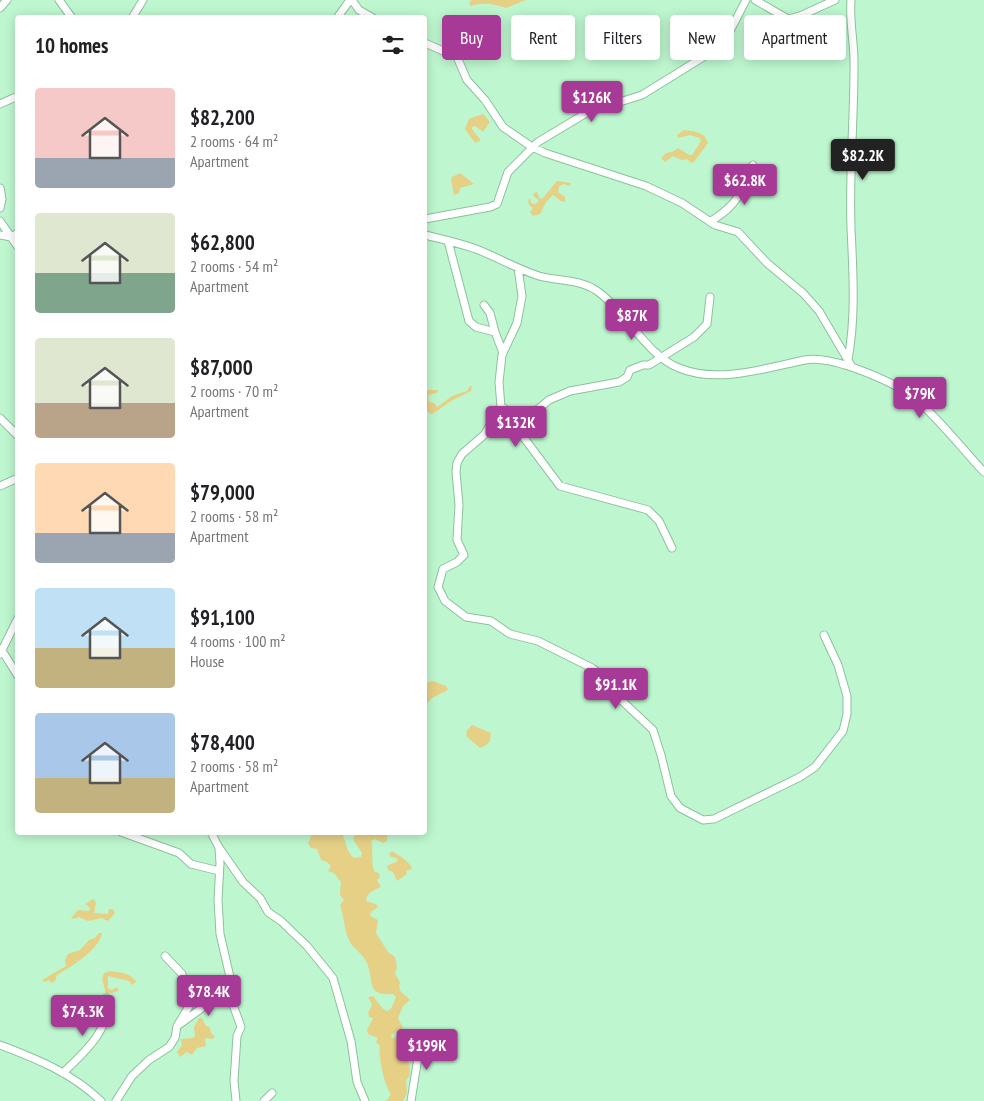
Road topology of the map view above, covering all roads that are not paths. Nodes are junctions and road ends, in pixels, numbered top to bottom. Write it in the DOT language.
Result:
graph roads {
  1 [pos="7,0"];
  2 [pos="59,0"];
  3 [pos="143,0"];
  4 [pos="351,0"];
  5 [pos="746,0"];
  6 [pos="756,0"];
  7 [pos="835,0"];
  8 [pos="851,0"];
  9 [pos="0,8"];
  10 [pos="70,15"];
  11 [pos="134,15"];
  12 [pos="339,15"];
  13 [pos="368,15"];
  14 [pos="427,44"];
  15 [pos="15,97"];
  16 [pos="0,104"];
  17 [pos="532,147"];
  18 [pos="752,165"];
  19 [pos="0,188"];
  20 [pos="0,208"];
  21 [pos="427,219"];
  22 [pos="0,221"];
  23 [pos="710,222"];
  24 [pos="0,235"];
  25 [pos="14,235"];
  26 [pos="427,236"];
  27 [pos="448,241"];
  28 [pos="518,268"];
  29 [pos="710,297"];
  30 [pos="484,306"];
  31 [pos="495,332"];
  32 [pos="503,353"];
  33 [pos="660,358"];
  34 [pos="848,360"];
  35 [pos="852,367"];
  36 [pos="502,407"];
  37 [pos="0,418"];
  38 [pos="15,433"];
  39 [pos="984,472"];
  40 [pos="15,479"];
  41 [pos="0,486"];
  42 [pos="672,548"];
  43 [pos="15,624"];
  44 [pos="824,635"];
  45 [pos="1,651"];
  46 [pos="15,672"];
  47 [pos="129,835"];
  48 [pos="212,835"];
  49 [pos="218,846"];
  50 [pos="219,871"];
  51 [pos="165,956"];
  52 [pos="230,991"];
  53 [pos="106,998"];
  54 [pos="177,1026"];
  55 [pos="420,1039"];
  56 [pos="0,1044"];
  57 [pos="63,1073"];
  58 [pos="272,1093"];
  59 [pos="101,1101"];
  60 [pos="116,1101"];
  61 [pos="236,1101"];
  62 [pos="264,1101"];
  63 [pos="365,1101"];
  64 [pos="411,1101"];
  1 -- 9 [label="street"];
  2 -- 10 [label="street"];
  3 -- 11 [label="street"];
  4 -- 12 [label="street"];
  4 -- 13 [label="street"];
  5 -- 17 [label="street"];
  6 -- 7 [label="street"];
  8 -- 34 [label="street"];
  14 -- 17 [label="street"];
  15 -- 16 [label="street"];
  17 -- 21 [label="street"];
  17 -- 23 [label="street"];
  18 -- 23 [label="street"];
  19 -- 20 [label="street"];
  22 -- 25 [label="street"];
  23 -- 34 [label="street"];
  24 -- 25 [label="street"];
  26 -- 27 [label="street"];
  27 -- 28 [label="street"];
  27 -- 31 [label="street"];
  28 -- 32 [label="street"];
  28 -- 33 [label="street"];
  29 -- 33 [label="street"];
  30 -- 31 [label="street"];
  31 -- 32 [label="street"];
  32 -- 36 [label="street"];
  33 -- 35 [label="street"];
  33 -- 36 [label="street"];
  34 -- 35 [label="street"];
  35 -- 39 [label="street"];
  36 -- 42 [label="street"];
  36 -- 44 [label="street"];
  37 -- 38 [label="street"];
  40 -- 41 [label="street"];
  43 -- 45 [label="street"];
  45 -- 46 [label="street"];
  47 -- 50 [label="street"];
  48 -- 49 [label="street"];
  49 -- 50 [label="street"];
  49 -- 63 [label="street"];
  50 -- 52 [label="street"];
  51 -- 54 [label="street"];
  52 -- 54 [label="street"];
  52 -- 61 [label="street"];
  53 -- 57 [label="street"];
  54 -- 60 [label="street"];
  55 -- 64 [label="street"];
  56 -- 57 [label="street"];
  57 -- 59 [label="street"];
  58 -- 62 [label="street"];
}
